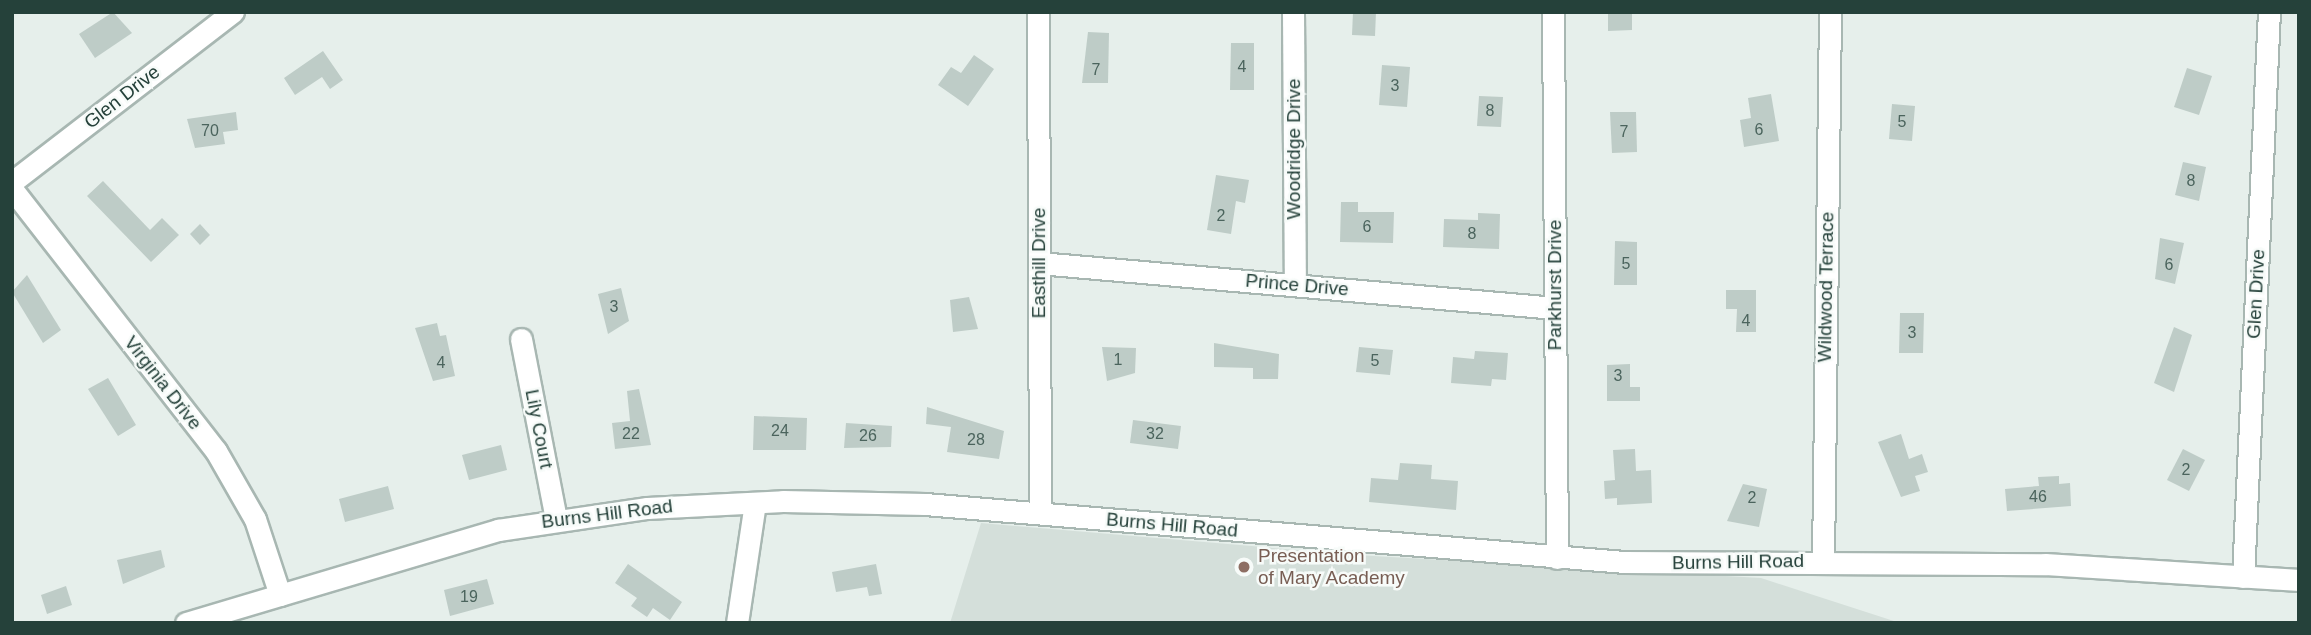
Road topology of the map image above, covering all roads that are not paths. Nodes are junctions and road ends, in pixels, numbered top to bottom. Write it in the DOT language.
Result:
graph roads {
  1 [pos="233,12"];
  2 [pos="1038,12"];
  3 [pos="1293,12"];
  4 [pos="1553,12"];
  5 [pos="1830,12"];
  6 [pos="2269,12"];
  7 [pos="12,182"];
  8 [pos="12,189"];
  9 [pos="1039,263"];
  10 [pos="1295,285"];
  11 [pos="1555,308"];
  12 [pos="521,339"];
  13 [pos="755,503"];
  14 [pos="1040,513"];
  15 [pos="556,519"];
  16 [pos="1558,558"];
  17 [pos="1823,561"];
  18 [pos="2243,577"];
  19 [pos="2299,580"];
  20 [pos="280,595"];
  21 [pos="186,623"];
  22 [pos="737,623"];
  1 -- 7 [label="street, Glen Drive"];
  2 -- 9 [label="street, Easthill Drive"];
  3 -- 10 [label="street, Woodridge Drive"];
  4 -- 11 [label="street, Parkhurst Drive"];
  5 -- 17 [label="street, Wildwood Terrace"];
  6 -- 18 [label="street, Glen Drive"];
  8 -- 20 [label="street, Virginia Drive"];
  9 -- 10 [label="street, Prince Drive"];
  9 -- 14 [label="street, Easthill Drive"];
  10 -- 11 [label="street, Prince Drive"];
  11 -- 16 [label="street, Parkhurst Drive"];
  12 -- 15 [label="street, Lily Court"];
  13 -- 14 [label="street, Burns Hill Road"];
  13 -- 15 [label="street, Burns Hill Road"];
  13 -- 22 [label="street"];
  14 -- 16 [label="street, Burns Hill Road"];
  15 -- 20 [label="street, Burns Hill Road"];
  16 -- 17 [label="street, Burns Hill Road"];
  17 -- 18 [label="street, Burns Hill Road"];
  18 -- 19 [label="street, Burns Hill Road"];
  20 -- 21 [label="street, Burns Hill Road"];
}
